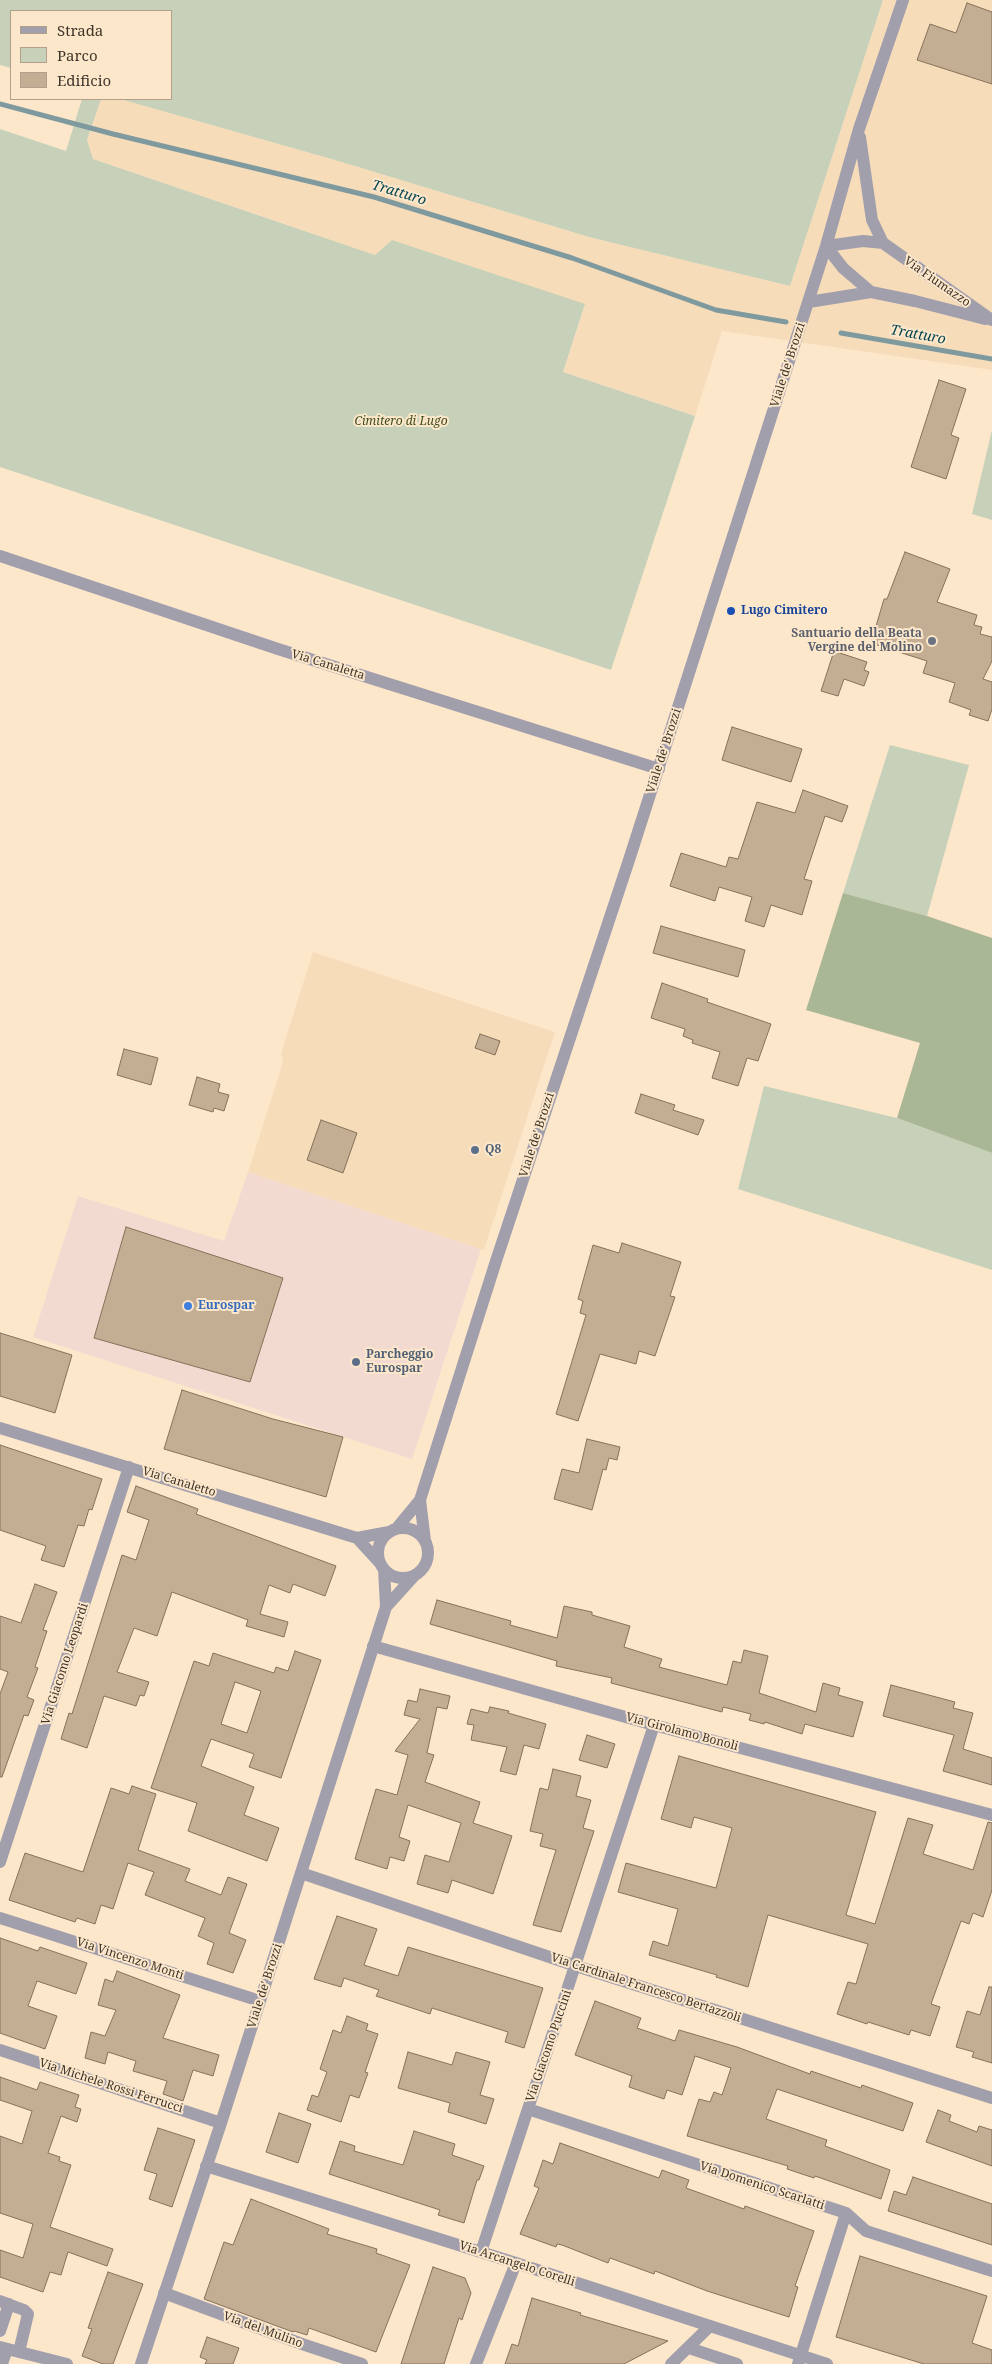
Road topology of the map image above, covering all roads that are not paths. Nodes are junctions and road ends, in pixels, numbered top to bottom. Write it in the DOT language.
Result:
graph roads {
  1 [pos="903,0"];
  2 [pos="859,130"];
  3 [pos="883,243"];
  4 [pos="826,246"];
  5 [pos="871,292"];
  6 [pos="809,302"];
  7 [pos="992,321"];
  8 [pos="0,556"];
  9 [pos="658,769"];
  10 [pos="0,1428"];
  11 [pos="129,1467"];
  12 [pos="420,1500"];
  13 [pos="392,1531"];
  14 [pos="357,1538"];
  15 [pos="425,1541"];
  16 [pos="381,1566"];
  17 [pos="414,1576"];
  18 [pos="386,1607"];
  19 [pos="373,1646"];
  20 [pos="654,1725"];
  21 [pos="992,1815"];
  22 [pos="0,1862"];
  23 [pos="301,1873"];
  24 [pos="0,1918"];
  25 [pos="576,1966"];
  26 [pos="260,2001"];
  27 [pos="0,2050"];
  28 [pos="992,2098"];
  29 [pos="528,2109"];
  30 [pos="221,2123"];
  31 [pos="206,2166"];
  32 [pos="846,2213"];
  33 [pos="481,2252"];
  34 [pos="516,2263"];
  35 [pos="992,2271"];
  36 [pos="164,2293"];
  37 [pos="5,2303"];
  38 [pos="709,2326"];
  39 [pos="0,2331"];
  40 [pos="689,2348"];
  41 [pos="9,2349"];
  42 [pos="799,2360"];
  43 [pos="2,2364"];
  44 [pos="67,2364"];
  45 [pos="141,2364"];
  46 [pos="362,2364"];
  47 [pos="476,2364"];
  48 [pos="671,2364"];
  49 [pos="737,2364"];
  50 [pos="827,2364"];
  1 -- 2 [label="street, Viale de' Brozzi"];
  2 -- 3 [label="street, Via Fiumazzo"];
  2 -- 4 [label="street, Viale de' Brozzi"];
  3 -- 4 [label="street"];
  3 -- 7 [label="street, Via Fiumazzo"];
  4 -- 5 [label="street, Via Fiumazzo"];
  4 -- 6 [label="street, Viale de' Brozzi"];
  5 -- 6 [label="street, Via Fiumazzo"];
  5 -- 7 [label="street, Via Fiumazzo"];
  6 -- 9 [label="street, Viale de' Brozzi"];
  8 -- 9 [label="street, Via Canaletta"];
  9 -- 12 [label="street, Viale de' Brozzi"];
  10 -- 11 [label="street, Via Canaletto"];
  11 -- 14 [label="street, Via Canaletto"];
  11 -- 22 [label="street, Via Giacomo Leopardi"];
  12 -- 13 [label="street, Viale de' Brozzi"];
  12 -- 15 [label="street, Viale de' Brozzi"];
  13 -- 14 [label="street, Via Canaletto"];
  13 -- 15 [label="street"];
  13 -- 16 [label="street, Viale de' Brozzi"];
  14 -- 16 [label="street"];
  15 -- 17 [label="street, Viale de' Brozzi"];
  16 -- 17 [label="street"];
  16 -- 18 [label="street, Viale de' Brozzi"];
  17 -- 18 [label="street, Viale de' Brozzi"];
  18 -- 19 [label="street, Viale de' Brozzi"];
  19 -- 20 [label="street, Via Girolamo Bonoli"];
  19 -- 23 [label="street, Viale de' Brozzi"];
  20 -- 21 [label="street, Via Girolamo Bonoli"];
  20 -- 25 [label="street, Via Giacomo Puccini"];
  23 -- 25 [label="street, Via Cardinale Francesco Bertazzoli"];
  23 -- 26 [label="street, Viale de' Brozzi"];
  24 -- 26 [label="street, Via Vincenzo Monti"];
  25 -- 28 [label="street, Via Cardinale Francesco Bertazzoli"];
  25 -- 29 [label="street, Via Giacomo Puccini"];
  26 -- 30 [label="street, Viale de' Brozzi"];
  27 -- 30 [label="street, Via Michele Rossi Ferrucci"];
  29 -- 32 [label="street, Via Domenico Scarlatti"];
  29 -- 33 [label="street, Via Giacomo Puccini"];
  30 -- 31 [label="street, Viale de' Brozzi"];
  31 -- 33 [label="street, Via Arcangelo Corelli"];
  31 -- 36 [label="street, Viale de' Brozzi"];
  32 -- 35 [label="street, Via Domenico Scarlatti"];
  32 -- 42 [label="street"];
  33 -- 34 [label="street, Via Arcangelo Corelli"];
  34 -- 38 [label="street, Via Arcangelo Corelli"];
  34 -- 47 [label="street"];
  36 -- 45 [label="street, Viale de' Brozzi"];
  36 -- 46 [label="street, Via del Mulino"];
  37 -- 39 [label="street"];
  37 -- 41 [label="street"];
  38 -- 40 [label="street"];
  38 -- 42 [label="street, Via Arcangelo Corelli"];
  40 -- 48 [label="street"];
  40 -- 49 [label="street"];
  41 -- 43 [label="street"];
  41 -- 44 [label="street"];
  42 -- 50 [label="street, Via Arcangelo Corelli"];
}
